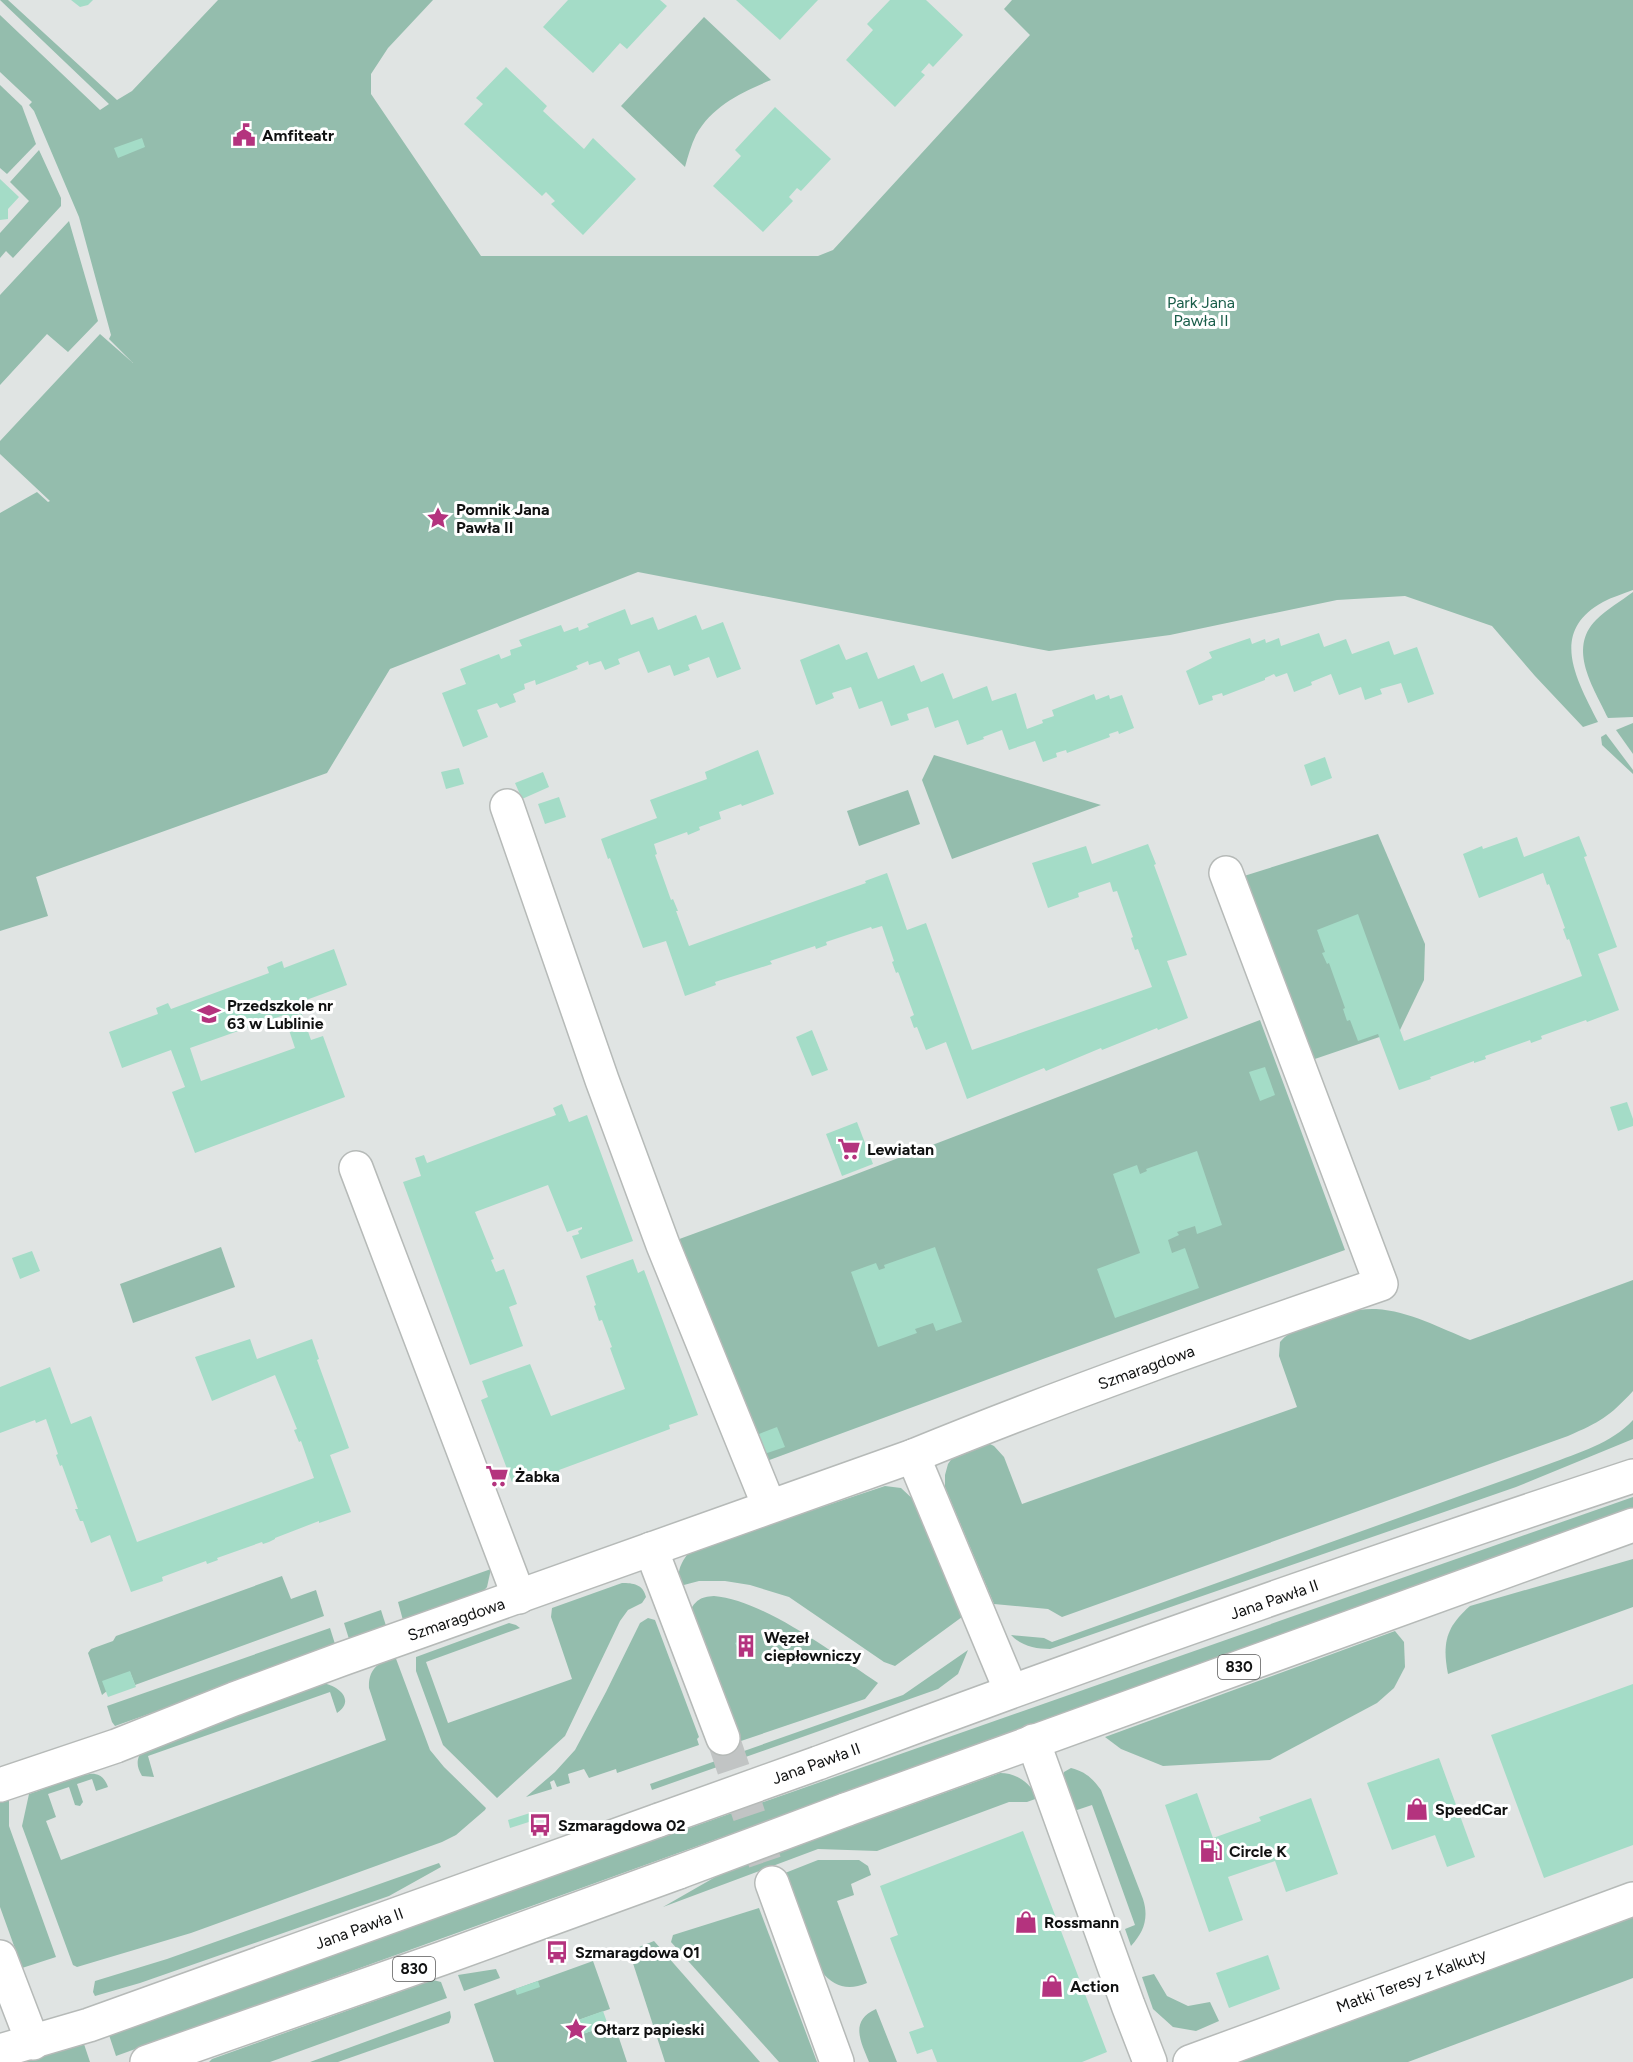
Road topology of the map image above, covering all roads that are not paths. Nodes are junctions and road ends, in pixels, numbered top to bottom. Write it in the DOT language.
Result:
graph roads {
  1 [pos="507,806"];
  2 [pos="1226,873"];
  3 [pos="356,1168"];
  4 [pos="1633,1452"];
  5 [pos="913,1455"];
  6 [pos="1633,1476"];
  7 [pos="769,1506"];
  8 [pos="1633,1525"];
  9 [pos="1473,1529"];
  10 [pos="651,1549"];
  11 [pos="519,1597"];
  12 [pos="1011,1691"];
  13 [pos="723,1738"];
  14 [pos="1033,1741"];
  15 [pos="0,1785"];
  16 [pos="772,1883"];
  17 [pos="1633,1899"];
  18 [pos="0,1957"];
  19 [pos="33,2043"];
  20 [pos="0,2051"];
  21 [pos="147,2062"];
  22 [pos="837,2062"];
  23 [pos="1150,2062"];
  24 [pos="1190,2062"];
  1 -- 7 [label="street"];
  2 -- 5 [label="street, Szmaragdowa"];
  3 -- 11 [label="street"];
  4 -- 9 [label="street"];
  5 -- 7 [label="street, Szmaragdowa"];
  5 -- 12 [label="street"];
  6 -- 9 [label="street, Jana Pawła II"];
  7 -- 10 [label="street, Szmaragdowa"];
  8 -- 14 [label="street, 830"];
  9 -- 12 [label="street, Jana Pawła II"];
  10 -- 11 [label="street, Szmaragdowa"];
  10 -- 13 [label="street"];
  11 -- 15 [label="street, Szmaragdowa"];
  12 -- 19 [label="street, Jana Pawła II, bridge"];
  14 -- 21 [label="street, 830, bridge"];
  14 -- 23 [label="street"];
  16 -- 22 [label="street"];
  17 -- 24 [label="street, Matki Teresy z Kalkuty"];
  18 -- 19 [label="street"];
  19 -- 20 [label="street, Jana Pawła II"];
}
